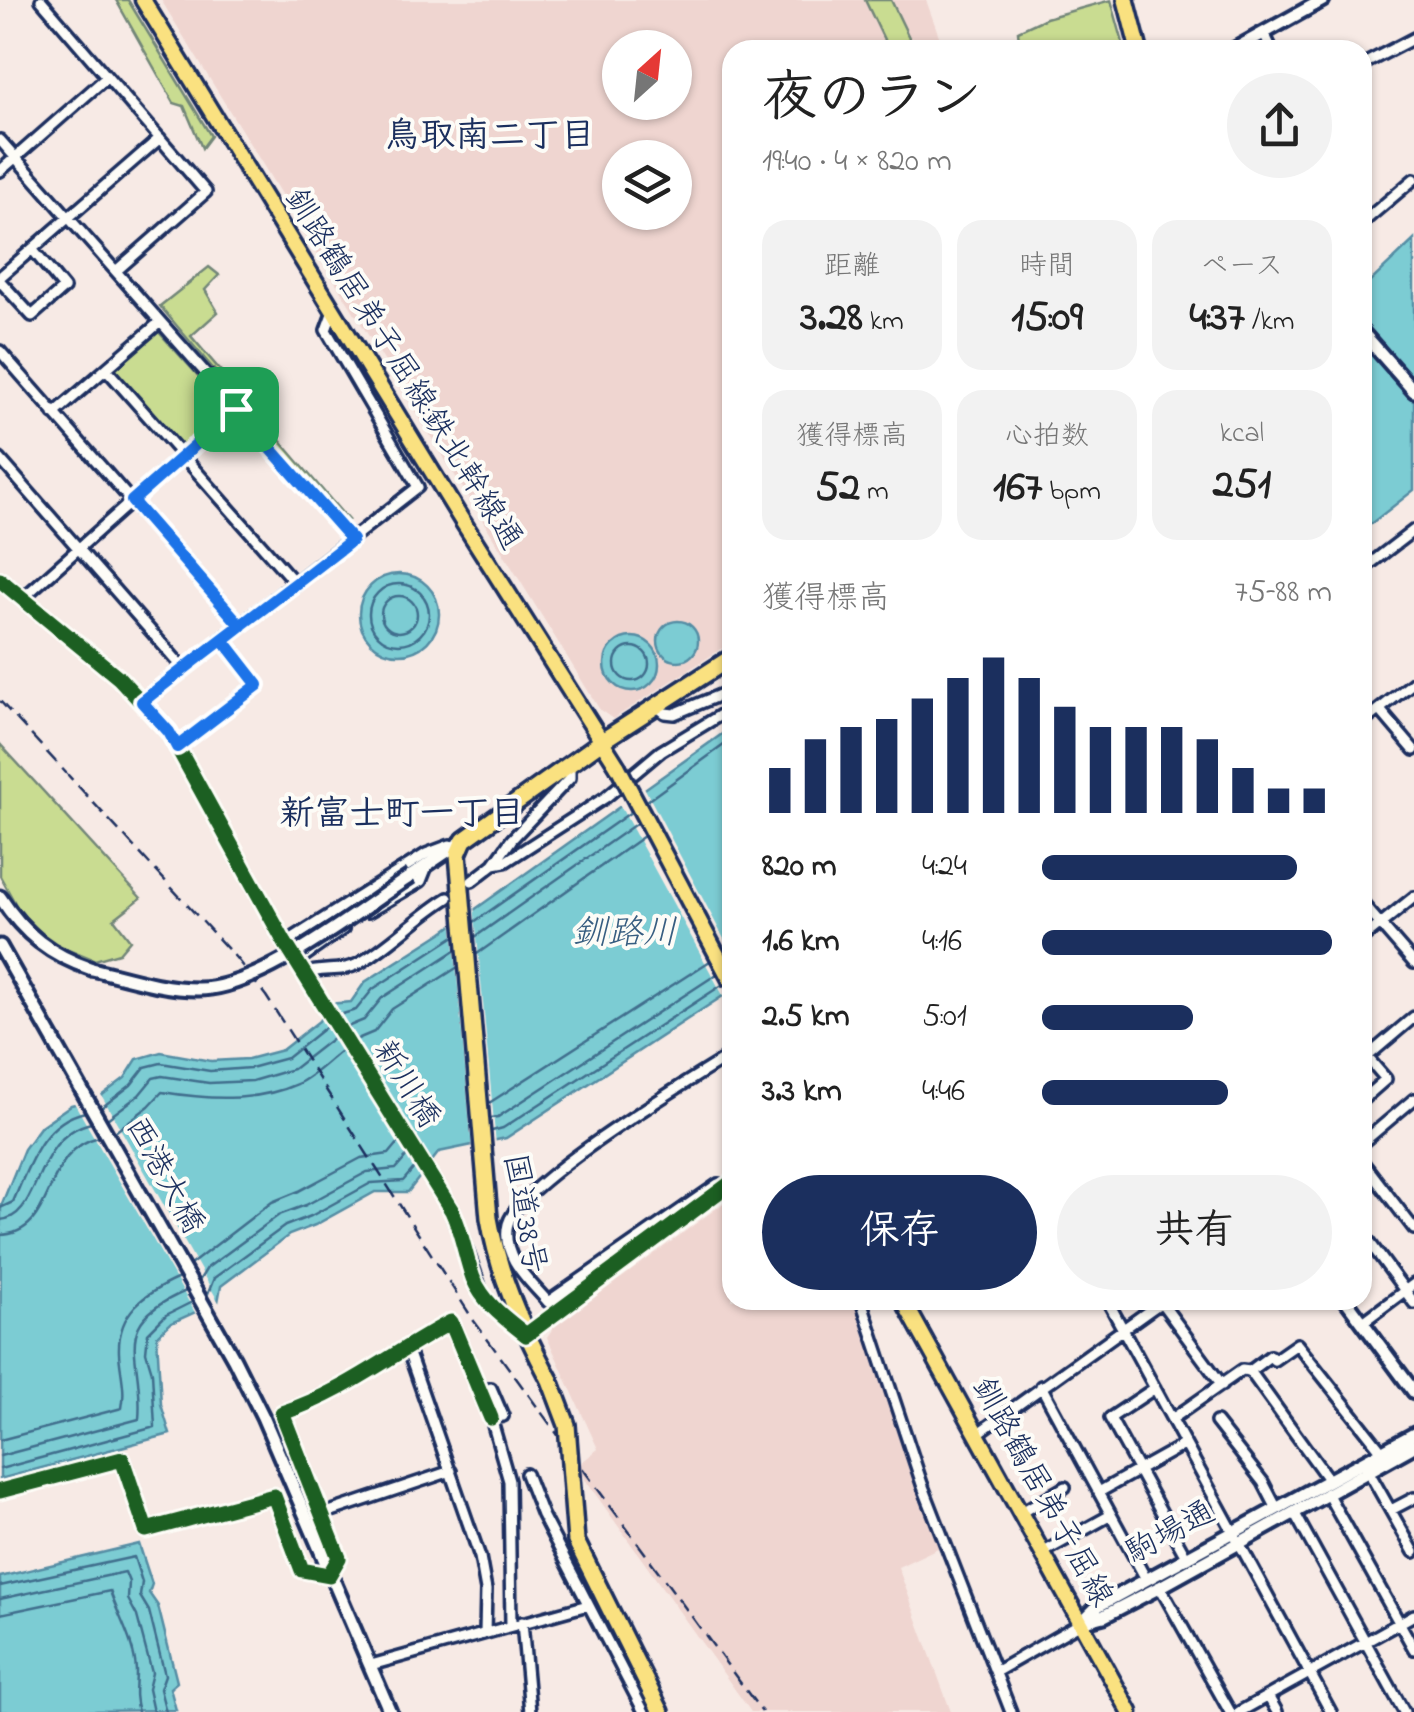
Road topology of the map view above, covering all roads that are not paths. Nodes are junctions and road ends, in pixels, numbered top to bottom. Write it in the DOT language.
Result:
graph roads {
  1 [pos="40,0"];
  2 [pos="143,0"];
  3 [pos="1126,0"];
  4 [pos="1323,0"];
  5 [pos="1264,33"];
  6 [pos="1414,38"];
  7 [pos="1136,40"];
  8 [pos="1251,40"];
  9 [pos="1267,40"];
  10 [pos="1372,60"];
  11 [pos="107,78"];
  12 [pos="160,138"];
  13 [pos="0,140"];
  14 [pos="16,158"];
  15 [pos="0,171"];
  16 [pos="1414,179"];
  17 [pos="1372,211"];
  18 [pos="68,218"];
  19 [pos="32,250"];
  20 [pos="116,272"];
  21 [pos="0,279"];
  22 [pos="333,311"];
  23 [pos="160,322"];
  24 [pos="1372,344"];
  25 [pos="0,351"];
  26 [pos="9,362"];
  27 [pos="0,370"];
  28 [pos="107,370"];
  29 [pos="1414,392"];
  30 [pos="236,409"];
  31 [pos="54,414"];
  32 [pos="183,454"];
  33 [pos="0,460"];
  34 [pos="132,501"];
  35 [pos="1414,530"];
  36 [pos="352,540"];
  37 [pos="79,548"];
  38 [pos="1372,562"];
  39 [pos="0,580"];
  40 [pos="296,584"];
  41 [pos="23,598"];
  42 [pos="241,626"];
  43 [pos="223,640"];
  44 [pos="722,663"];
  45 [pos="184,669"];
  46 [pos="1414,682"];
  47 [pos="722,694"];
  48 [pos="142,702"];
  49 [pos="656,706"];
  50 [pos="1380,710"];
  51 [pos="722,714"];
  52 [pos="1372,716"];
  53 [pos="602,741"];
  54 [pos="177,747"];
  55 [pos="1414,750"];
  56 [pos="570,765"];
  57 [pos="464,840"];
  58 [pos="494,864"];
  59 [pos="427,866"];
  60 [pos="460,891"];
  61 [pos="0,897"];
  62 [pos="1414,897"];
  63 [pos="1372,914"];
  64 [pos="1382,925"];
  65 [pos="1372,932"];
  66 [pos="285,944"];
  67 [pos="0,946"];
  68 [pos="722,963"];
  69 [pos="1414,963"];
  70 [pos="300,968"];
  71 [pos="1414,1017"];
  72 [pos="1372,1053"];
  73 [pos="722,1060"];
  74 [pos="1372,1066"];
  75 [pos="1372,1091"];
  76 [pos="1414,1099"];
  77 [pos="1372,1135"];
  78 [pos="1372,1174"];
  79 [pos="722,1184"];
  80 [pos="722,1190"];
  81 [pos="1414,1229"];
  82 [pos="1372,1244"];
  83 [pos="1409,1287"];
  84 [pos="1414,1303"];
  85 [pos="865,1310"];
  86 [pos="909,1310"];
  87 [pos="1113,1310"];
  88 [pos="1150,1310"];
  89 [pos="1169,1310"];
  90 [pos="1354,1310"];
  91 [pos="1363,1322"];
  92 [pos="1124,1329"];
  93 [pos="526,1335"];
  94 [pos="407,1348"];
  95 [pos="1250,1372"];
  96 [pos="1222,1384"];
  97 [pos="1041,1386"];
  98 [pos="491,1388"];
  99 [pos="1155,1388"];
  100 [pos="1414,1392"];
  101 [pos="492,1418"];
  102 [pos="1172,1420"];
  103 [pos="1216,1422"];
  104 [pos="977,1434"];
  105 [pos="1414,1434"];
  106 [pos="1186,1444"];
  107 [pos="1414,1446"];
  108 [pos="1381,1450"];
  109 [pos="1366,1465"];
  110 [pos="1138,1470"];
  111 [pos="450,1471"];
  112 [pos="526,1474"];
  113 [pos="1328,1479"];
  114 [pos="1065,1487"];
  115 [pos="0,1492"];
  116 [pos="1098,1492"];
  117 [pos="1327,1493"];
  118 [pos="1414,1498"];
  119 [pos="1276,1508"];
  120 [pos="1391,1510"];
  121 [pos="1294,1512"];
  122 [pos="1020,1513"];
  123 [pos="322,1514"];
  124 [pos="1111,1515"];
  125 [pos="1236,1536"];
  126 [pos="1411,1540"];
  127 [pos="1414,1552"];
  128 [pos="1042,1553"];
  129 [pos="1186,1557"];
  130 [pos="329,1574"];
  131 [pos="1146,1580"];
  132 [pos="1160,1587"];
  133 [pos="588,1604"];
  134 [pos="1414,1616"];
  135 [pos="522,1622"];
  136 [pos="1081,1622"];
  137 [pos="1400,1623"];
  138 [pos="510,1626"];
  139 [pos="485,1632"];
  140 [pos="1366,1642"];
  141 [pos="1414,1649"];
  142 [pos="370,1665"];
  143 [pos="997,1671"];
  144 [pos="1309,1673"];
  145 [pos="1268,1696"];
  146 [pos="642,1711"];
  147 [pos="1007,1711"];
  148 [pos="390,1712"];
  149 [pos="530,1712"];
  150 [pos="661,1712"];
  151 [pos="1130,1712"];
  152 [pos="1230,1712"];
  153 [pos="1238,1712"];
  154 [pos="1277,1712"];
  155 [pos="1331,1712"];
  156 [pos="1404,1712"];
  1 -- 11 [label="street"];
  2 -- 22 [label="main road, 釧路鶴居弟子屈線:鉄北幹線通"];
  3 -- 7 [label="highway"];
  4 -- 5 [label="street"];
  5 -- 8 [label="street"];
  5 -- 9 [label="street"];
  6 -- 10 [label="street"];
  11 -- 12 [label="street"];
  11 -- 14 [label="street"];
  12 -- 18 [label="street"];
  12 -- 20 [label="street"];
  13 -- 14 [label="street"];
  14 -- 15 [label="street"];
  14 -- 18 [label="street"];
  16 -- 17 [label="street"];
  18 -- 19 [label="street"];
  18 -- 20 [label="street"];
  19 -- 21 [label="street"];
  19 -- 21 [label="street"];
  20 -- 23 [label="street"];
  22 -- 36 [label="street"];
  22 -- 53 [label="main road, 釧路鶴居弟子屈線:鉄北幹線通"];
  23 -- 28 [label="street"];
  23 -- 30 [label="street"];
  24 -- 29 [label="street"];
  25 -- 26 [label="street"];
  26 -- 27 [label="street"];
  26 -- 31 [label="street"];
  28 -- 31 [label="street"];
  28 -- 32 [label="street"];
  30 -- 32 [label="street"];
  30 -- 36 [label="street"];
  31 -- 34 [label="street"];
  32 -- 34 [label="street"];
  32 -- 40 [label="street"];
  33 -- 37 [label="street"];
  34 -- 37 [label="street"];
  34 -- 42 [label="street"];
  35 -- 38 [label="street"];
  36 -- 40 [label="street"];
  37 -- 41 [label="street"];
  37 -- 45 [label="street"];
  39 -- 41 [label="street, 新川橋"];
  40 -- 42 [label="street"];
  41 -- 48 [label="street, 新川橋"];
  42 -- 43 [label="street"];
  43 -- 45 [label="street"];
  43 -- 54 [label="street"];
  44 -- 49 [label="highway"];
  45 -- 48 [label="street"];
  46 -- 50 [label="street"];
  47 -- 49 [label="street"];
  48 -- 54 [label="street, 新川橋"];
  49 -- 53 [label="highway"];
  50 -- 52 [label="street"];
  50 -- 55 [label="street"];
  51 -- 58 [label="street"];
  53 -- 56 [label="highway"];
  53 -- 68 [label="main road, 釧路鶴居弟子屈線:鉄北幹線通, bridge"];
  54 -- 66 [label="street, 新川橋"];
  56 -- 57 [label="highway"];
  56 -- 58 [label="street"];
  57 -- 59 [label="street"];
  57 -- 60 [label="highway, 国道38号"];
  57 -- 66 [label="street"];
  58 -- 60 [label="street"];
  59 -- 61 [label="street, bridge"];
  59 -- 70 [label="street"];
  60 -- 70 [label="street"];
  60 -- 93 [label="highway, 国道38号"];
  62 -- 64 [label="street"];
  63 -- 64 [label="street"];
  64 -- 65 [label="street"];
  64 -- 69 [label="street"];
  66 -- 70 [label="street, 新川橋"];
  67 -- 130 [label="street, 西港大橋"];
  70 -- 93 [label="street, 新川橋"];
  71 -- 72 [label="street"];
  73 -- 79 [label="street"];
  74 -- 75 [label="street"];
  76 -- 77 [label="street"];
  78 -- 81 [label="street"];
  80 -- 93 [label="street"];
  82 -- 83 [label="street"];
  83 -- 84 [label="street"];
  83 -- 91 [label="street"];
  85 -- 143 [label="street"];
  86 -- 104 [label="main road, 釧路鶴居弟子屈線"];
  87 -- 92 [label="street"];
  88 -- 92 [label="street"];
  89 -- 96 [label="street"];
  90 -- 91 [label="street"];
  91 -- 100 [label="street"];
  92 -- 97 [label="street"];
  92 -- 99 [label="street"];
  93 -- 150 [label="highway, 国道38号, bridge"];
  94 -- 101 [label="street"];
  94 -- 111 [label="street"];
  94 -- 123 [label="street"];
  95 -- 96 [label="street"];
  95 -- 108 [label="street"];
  95 -- 113 [label="street"];
  96 -- 102 [label="street"];
  97 -- 104 [label="street"];
  97 -- 116 [label="street"];
  98 -- 101 [label="street"];
  99 -- 102 [label="street"];
  99 -- 110 [label="street"];
  101 -- 138 [label="street"];
  102 -- 106 [label="street"];
  103 -- 119 [label="street"];
  104 -- 122 [label="main road, 釧路鶴居弟子屈線"];
  105 -- 108 [label="street, 駒場通"];
  106 -- 110 [label="street"];
  106 -- 125 [label="street"];
  107 -- 109 [label="street, 駒場通"];
  108 -- 109 [label="street, 駒場通"];
  109 -- 113 [label="street, 駒場通"];
  109 -- 117 [label="street, 駒場通"];
  109 -- 120 [label="street"];
  110 -- 116 [label="street"];
  110 -- 129 [label="street"];
  111 -- 123 [label="street"];
  111 -- 139 [label="street"];
  112 -- 133 [label="street"];
  113 -- 119 [label="street, 駒場通"];
  114 -- 122 [label="street"];
  115 -- 130 [label="street"];
  116 -- 124 [label="street"];
  117 -- 121 [label="street, 駒場通"];
  117 -- 137 [label="street"];
  118 -- 120 [label="street"];
  119 -- 125 [label="street, 駒場通"];
  120 -- 126 [label="street"];
  121 -- 125 [label="street, 駒場通"];
  121 -- 140 [label="street"];
  122 -- 128 [label="main road, 釧路鶴居弟子屈線"];
  123 -- 130 [label="street"];
  124 -- 128 [label="street"];
  124 -- 131 [label="street"];
  125 -- 129 [label="street, 駒場通"];
  125 -- 132 [label="street, 駒場通"];
  125 -- 144 [label="street"];
  126 -- 127 [label="street"];
  128 -- 136 [label="main road, 釧路鶴居弟子屈線"];
  129 -- 131 [label="street, 駒場通"];
  130 -- 142 [label="street, 西港大橋"];
  131 -- 136 [label="street, 駒場通"];
  132 -- 136 [label="street, 駒場通"];
  132 -- 152 [label="street"];
  133 -- 135 [label="street"];
  133 -- 146 [label="street"];
  134 -- 137 [label="street"];
  135 -- 138 [label="street"];
  135 -- 149 [label="street"];
  136 -- 143 [label="street"];
  136 -- 151 [label="main road, 釧路鶴居弟子屈線"];
  137 -- 140 [label="street"];
  137 -- 141 [label="street"];
  138 -- 139 [label="street"];
  139 -- 142 [label="street"];
  140 -- 144 [label="street"];
  140 -- 156 [label="street"];
  142 -- 148 [label="street, 西港大橋"];
  143 -- 147 [label="street"];
  144 -- 145 [label="street"];
  144 -- 155 [label="street"];
  145 -- 153 [label="street"];
  145 -- 154 [label="street"];
}
